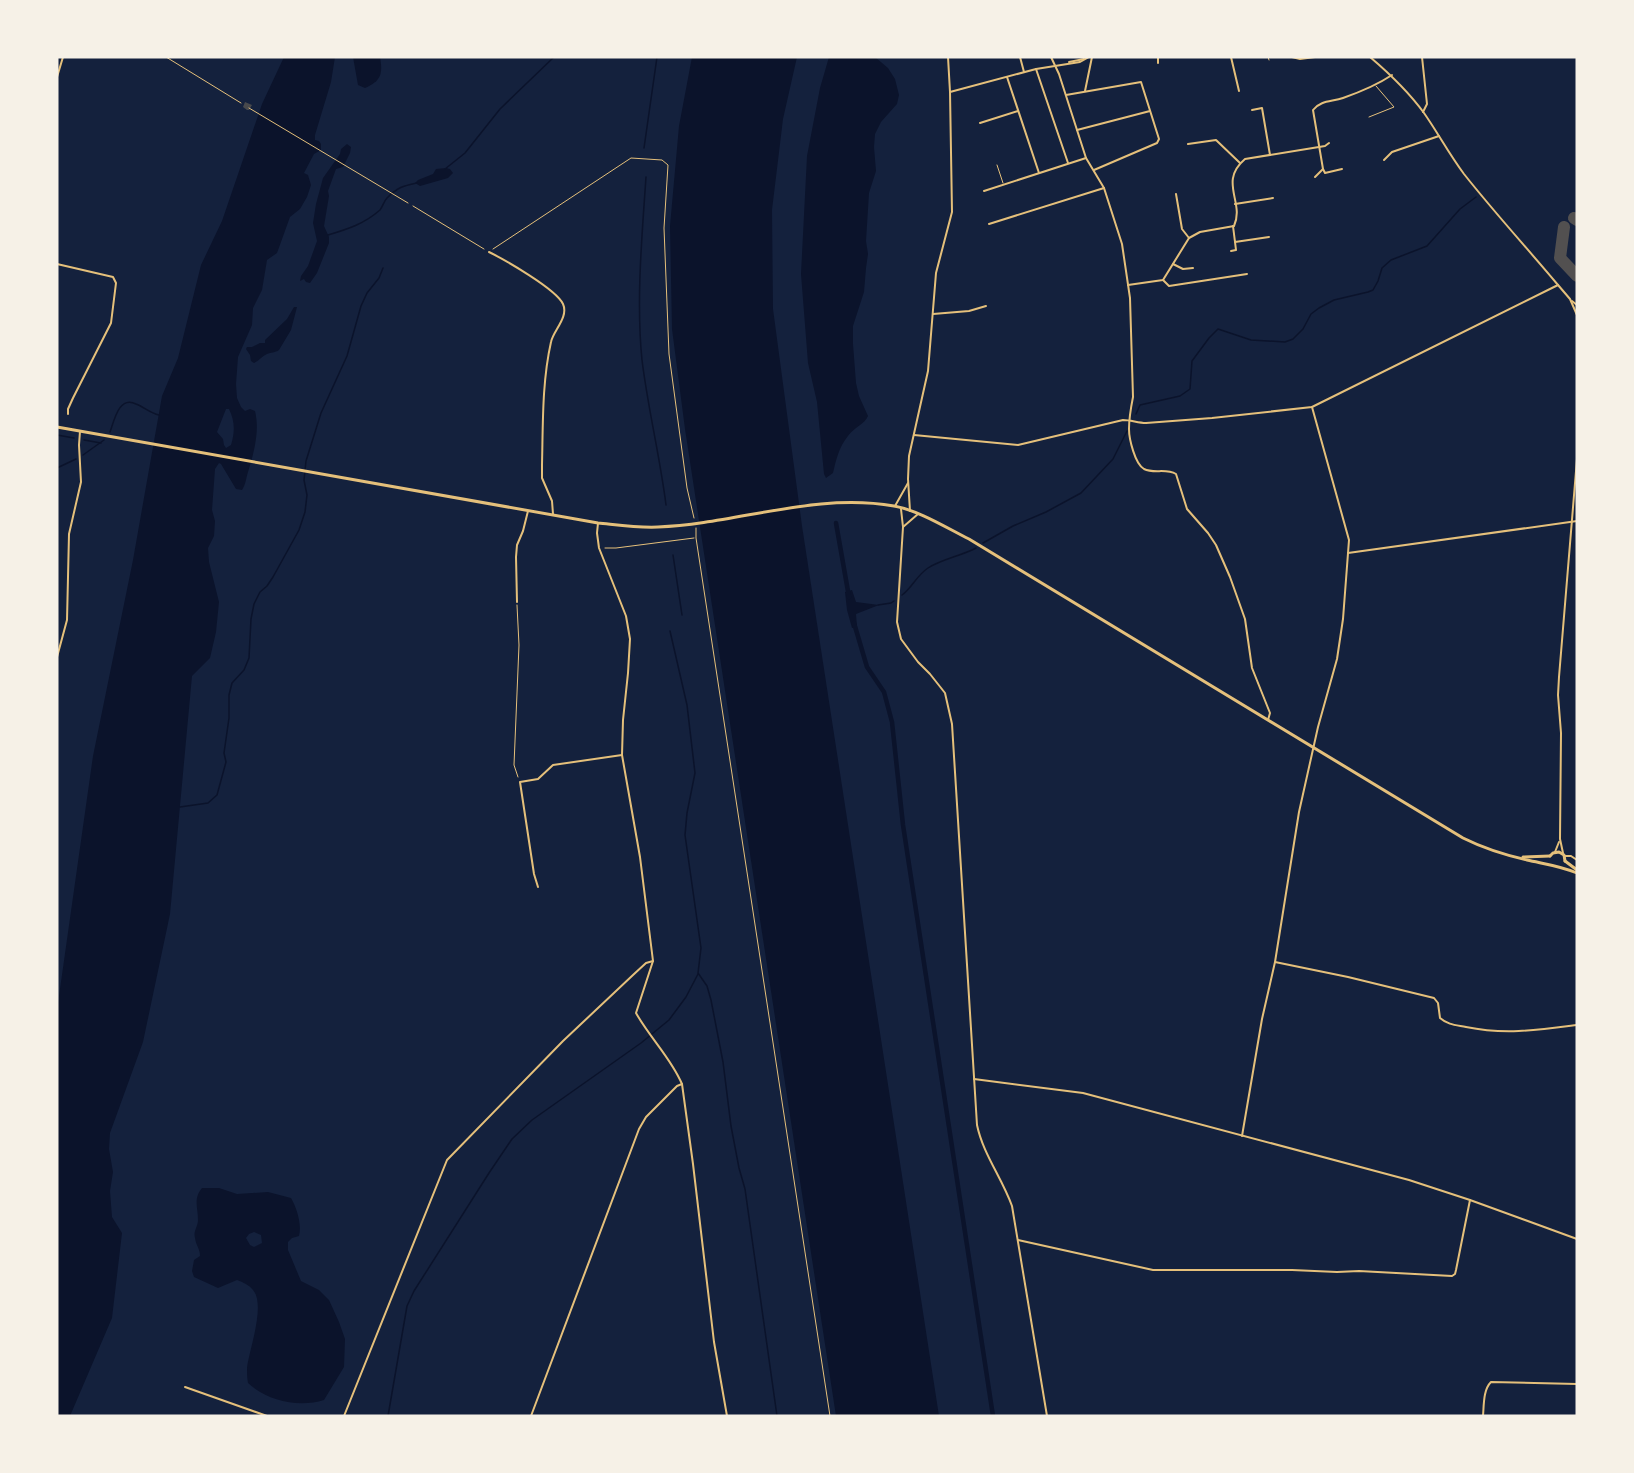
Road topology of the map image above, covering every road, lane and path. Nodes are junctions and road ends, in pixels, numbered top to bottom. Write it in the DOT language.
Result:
graph roads {
  1 [pos="63,57"];
  2 [pos="166,57"];
  3 [pos="948,57"];
  4 [pos="1020,57"];
  5 [pos="1051,57"];
  6 [pos="1158,57"];
  7 [pos="1231,57"];
  8 [pos="1292,57"];
  9 [pos="1315,57"];
  10 [pos="1370,57"];
  11 [pos="1422,57"];
  12 [pos="1089,58"];
  13 [pos="1307,58"];
  14 [pos="1158,63"];
  15 [pos="1055,65"];
  16 [pos="1036,69"];
  17 [pos="1024,72"];
  18 [pos="1392,75"];
  19 [pos="57,77"];
  20 [pos="1006,77"];
  21 [pos="1375,85"];
  22 [pos="1085,91"];
  23 [pos="1239,91"];
  24 [pos="950,92"];
  25 [pos="1066,95"];
  26 [pos="241,103"];
  27 [pos="249,108"];
  28 [pos="1252,110"];
  29 [pos="1018,111"];
  30 [pos="1150,111"];
  31 [pos="1423,112"];
  32 [pos="1369,117"];
  33 [pos="980,123"];
  34 [pos="1077,130"];
  35 [pos="1439,136"];
  36 [pos="1329,143"];
  37 [pos="1188,144"];
  38 [pos="1319,147"];
  39 [pos="1270,155"];
  40 [pos="1086,158"];
  41 [pos="1383,160"];
  42 [pos="1068,163"];
  43 [pos="1240,163"];
  44 [pos="997,165"];
  45 [pos="1323,169"];
  46 [pos="1342,169"];
  47 [pos="1094,170"];
  48 [pos="1039,173"];
  49 [pos="1315,177"];
  50 [pos="1004,184"];
  51 [pos="1104,188"];
  52 [pos="984,191"];
  53 [pos="1176,194"];
  54 [pos="1274,198"];
  55 [pos="408,203"];
  56 [pos="1235,204"];
  57 [pos="414,206"];
  58 [pos="989,224"];
  59 [pos="1233,226"];
  60 [pos="1269,237"];
  61 [pos="1189,238"];
  62 [pos="1235,242"];
  63 [pos="1231,250"];
  64 [pos="489,252"];
  65 [pos="57,264"];
  66 [pos="1173,264"];
  67 [pos="1192,268"];
  68 [pos="1247,274"];
  69 [pos="1164,280"];
  70 [pos="1128,285"];
  71 [pos="1558,285"];
  72 [pos="1569,299"];
  73 [pos="1577,305"];
  74 [pos="986,306"];
  75 [pos="933,314"];
  76 [pos="1577,315"];
  77 [pos="1312,407"];
  78 [pos="68,414"];
  79 [pos="1130,420"];
  80 [pos="57,427"];
  81 [pos="80,431"];
  82 [pos="914,435"];
  83 [pos="1577,459"];
  84 [pos="908,483"];
  85 [pos="895,506"];
  86 [pos="900,508"];
  87 [pos="528,509"];
  88 [pos="910,511"];
  89 [pos="553,514"];
  90 [pos="918,514"];
  91 [pos="1577,521"];
  92 [pos="1571,522"];
  93 [pos="598,523"];
  94 [pos="903,527"];
  95 [pos="696,538"];
  96 [pos="599,548"];
  97 [pos="1348,554"];
  98 [pos="517,602"];
  99 [pos="57,657"];
  100 [pos="1268,720"];
  101 [pos="1313,748"];
  102 [pos="622,755"];
  103 [pos="520,782"];
  104 [pos="1560,839"];
  105 [pos="1555,852"];
  106 [pos="1550,856"];
  107 [pos="1518,857"];
  108 [pos="1564,857"];
  109 [pos="1577,860"];
  110 [pos="1552,865"];
  111 [pos="1562,866"];
  112 [pos="1577,872"];
  113 [pos="538,887"];
  114 [pos="653,961"];
  115 [pos="1275,962"];
  116 [pos="1577,1025"];
  117 [pos="974,1079"];
  118 [pos="682,1084"];
  119 [pos="1242,1136"];
  120 [pos="1470,1200"];
  121 [pos="1577,1239"];
  122 [pos="1018,1240"];
  123 [pos="1577,1384"];
  124 [pos="185,1387"];
  125 [pos="267,1416"];
  126 [pos="344,1416"];
  127 [pos="531,1416"];
  128 [pos="727,1416"];
  129 [pos="830,1416"];
  130 [pos="1047,1416"];
  131 [pos="1483,1416"];
  1 -- 19 [label="street"];
  2 -- 26 [label="path"];
  3 -- 24 [label="street"];
  4 -- 17 [label="street"];
  5 -- 15 [label="street"];
  6 -- 14 [label="street"];
  7 -- 23 [label="street"];
  8 -- 13 [label="street"];
  9 -- 13 [label="street"];
  10 -- 18 [label="street"];
  11 -- 31 [label="street"];
  12 -- 15 [label="street"];
  12 -- 22 [label="street"];
  15 -- 16 [label="street"];
  15 -- 25 [label="street"];
  16 -- 17 [label="street"];
  16 -- 42 [label="street"];
  17 -- 20 [label="street"];
  18 -- 21 [label="street"];
  18 -- 31 [label="street"];
  20 -- 24 [label="street"];
  20 -- 29 [label="street"];
  21 -- 32 [label="lane"];
  21 -- 38 [label="street"];
  22 -- 25 [label="street"];
  22 -- 30 [label="street"];
  24 -- 75 [label="street"];
  25 -- 34 [label="street"];
  27 -- 55 [label="path"];
  28 -- 39 [label="street"];
  29 -- 33 [label="street"];
  29 -- 48 [label="street"];
  30 -- 34 [label="street"];
  30 -- 47 [label="street"];
  31 -- 35 [label="street"];
  34 -- 40 [label="street"];
  35 -- 41 [label="street"];
  35 -- 71 [label="street"];
  36 -- 38 [label="street"];
  37 -- 43 [label="street"];
  38 -- 39 [label="street"];
  38 -- 45 [label="street"];
  39 -- 43 [label="street"];
  40 -- 42 [label="street"];
  40 -- 47 [label="street"];
  42 -- 48 [label="street"];
  43 -- 56 [label="street"];
  44 -- 50 [label="lane"];
  45 -- 46 [label="street"];
  45 -- 49 [label="street"];
  47 -- 51 [label="street"];
  48 -- 50 [label="street"];
  50 -- 52 [label="street"];
  51 -- 58 [label="street"];
  51 -- 70 [label="street"];
  53 -- 61 [label="street"];
  54 -- 56 [label="street"];
  56 -- 59 [label="street"];
  57 -- 64 [label="path"];
  59 -- 61 [label="street"];
  59 -- 62 [label="street"];
  60 -- 62 [label="street"];
  61 -- 66 [label="street"];
  62 -- 63 [label="street"];
  64 -- 89 [label="street"];
  64 -- 95 [label="path"];
  65 -- 78 [label="street"];
  66 -- 67 [label="street"];
  66 -- 69 [label="street"];
  68 -- 69 [label="street"];
  69 -- 70 [label="street"];
  70 -- 79 [label="street"];
  71 -- 72 [label="street"];
  71 -- 77 [label="street"];
  72 -- 73 [label="street"];
  72 -- 76 [label="street"];
  74 -- 75 [label="street"];
  75 -- 82 [label="street"];
  77 -- 79 [label="street"];
  77 -- 97 [label="street"];
  79 -- 82 [label="street"];
  79 -- 100 [label="street"];
  80 -- 81 [label="main road"];
  81 -- 87 [label="main road"];
  81 -- 99 [label="street"];
  82 -- 84 [label="street"];
  83 -- 92 [label="street"];
  84 -- 85 [label="street"];
  84 -- 88 [label="street"];
  85 -- 86 [label="main road"];
  85 -- 93 [label="main road"];
  86 -- 88 [label="main road"];
  86 -- 94 [label="street"];
  87 -- 89 [label="main road"];
  87 -- 98 [label="street"];
  88 -- 90 [label="main road"];
  89 -- 93 [label="main road"];
  90 -- 94 [label="street"];
  90 -- 100 [label="main road"];
  91 -- 92 [label="street"];
  92 -- 97 [label="street"];
  92 -- 104 [label="street"];
  93 -- 96 [label="street"];
  94 -- 117 [label="street"];
  95 -- 96 [label="path"];
  95 -- 129 [label="path"];
  96 -- 102 [label="street"];
  97 -- 101 [label="street"];
  98 -- 103 [label="path"];
  100 -- 101 [label="main road"];
  101 -- 107 [label="main road"];
  101 -- 115 [label="street"];
  102 -- 103 [label="street"];
  102 -- 114 [label="street"];
  103 -- 113 [label="street"];
  104 -- 105 [label="street"];
  104 -- 108 [label="street"];
  105 -- 106 [label="main road"];
  105 -- 108 [label="main road"];
  106 -- 107 [label="main road"];
  106 -- 110 [label="main road"];
  107 -- 110 [label="main road"];
  108 -- 109 [label="street"];
  108 -- 111 [label="main road"];
  108 -- 112 [label="main road"];
  110 -- 111 [label="main road"];
  111 -- 112 [label="main road"];
  114 -- 118 [label="street"];
  114 -- 126 [label="street"];
  115 -- 116 [label="street"];
  115 -- 119 [label="street"];
  117 -- 119 [label="street"];
  117 -- 122 [label="street"];
  118 -- 127 [label="street"];
  118 -- 128 [label="street"];
  119 -- 120 [label="street"];
  120 -- 121 [label="street"];
  120 -- 122 [label="street"];
  122 -- 130 [label="street"];
  123 -- 131 [label="street"];
  124 -- 125 [label="street"];
}
